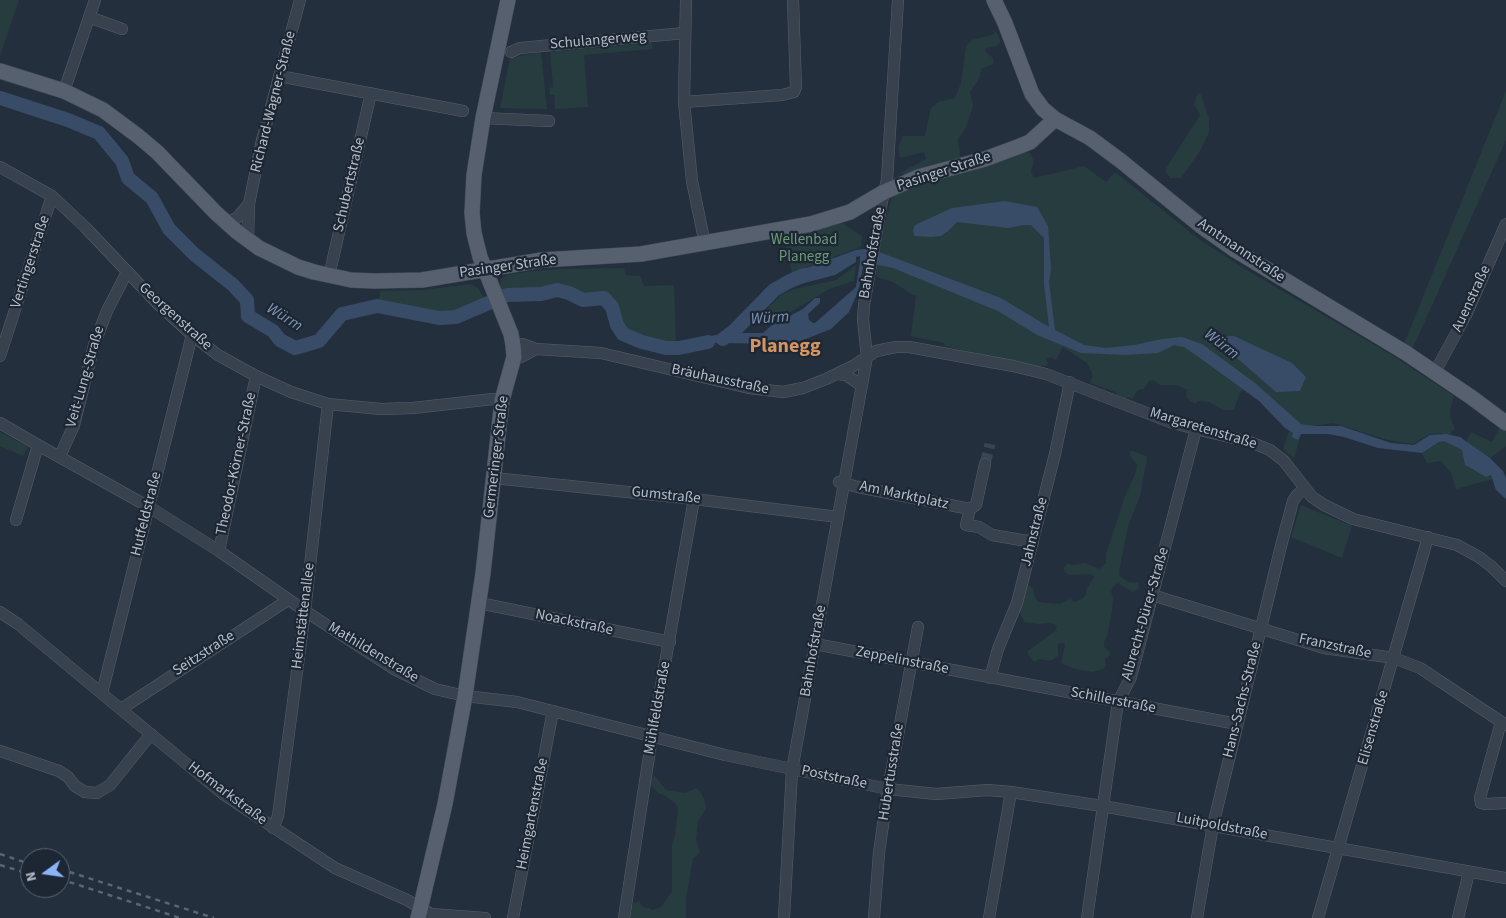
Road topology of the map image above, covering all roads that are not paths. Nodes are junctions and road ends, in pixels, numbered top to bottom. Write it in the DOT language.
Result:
graph roads {
  1 [pos="94,0"];
  2 [pos="300,0"];
  3 [pos="508,0"];
  4 [pos="686,0"];
  5 [pos="793,0"];
  6 [pos="898,0"];
  7 [pos="994,0"];
  8 [pos="89,17"];
  9 [pos="122,29"];
  10 [pos="685,33"];
  11 [pos="511,52"];
  12 [pos="0,71"];
  13 [pos="279,76"];
  14 [pos="64,91"];
  15 [pos="371,93"];
  16 [pos="684,102"];
  17 [pos="462,111"];
  18 [pos="483,118"];
  19 [pos="1056,119"];
  20 [pos="548,122"];
  21 [pos="0,166"];
  22 [pos="884,192"];
  23 [pos="52,196"];
  24 [pos="249,204"];
  25 [pos="859,208"];
  26 [pos="878,221"];
  27 [pos="227,223"];
  28 [pos="1506,224"];
  29 [pos="248,240"];
  30 [pos="705,244"];
  31 [pos="477,245"];
  32 [pos="485,270"];
  33 [pos="127,272"];
  34 [pos="451,275"];
  35 [pos="328,276"];
  36 [pos="192,335"];
  37 [pos="514,351"];
  38 [pos="0,356"];
  39 [pos="867,357"];
  40 [pos="1435,372"];
  41 [pos="838,374"];
  42 [pos="256,376"];
  43 [pos="1071,382"];
  44 [pos="862,386"];
  45 [pos="502,400"];
  46 [pos="328,404"];
  47 [pos="0,423"];
  48 [pos="1506,424"];
  49 [pos="1196,430"];
  50 [pos="38,445"];
  51 [pos="60,456"];
  52 [pos="985,464"];
  53 [pos="494,478"];
  54 [pos="842,482"];
  55 [pos="1305,488"];
  56 [pos="694,499"];
  57 [pos="149,507"];
  58 [pos="970,509"];
  59 [pos="838,517"];
  60 [pos="16,520"];
  61 [pos="1428,537"];
  62 [pos="1033,542"];
  63 [pos="219,551"];
  64 [pos="1506,581"];
  65 [pos="1152,595"];
  66 [pos="288,600"];
  67 [pos="479,603"];
  68 [pos="305,611"];
  69 [pos="0,612"];
  70 [pos="918,627"];
  71 [pos="1261,629"];
  72 [pos="670,642"];
  73 [pos="815,644"];
  74 [pos="1394,658"];
  75 [pos="911,664"];
  76 [pos="990,678"];
  77 [pos="102,693"];
  78 [pos="465,696"];
  79 [pos="1118,702"];
  80 [pos="121,709"];
  81 [pos="553,711"];
  82 [pos="1237,724"];
  83 [pos="1503,724"];
  84 [pos="150,734"];
  85 [pos="652,737"];
  86 [pos="0,751"];
  87 [pos="792,770"];
  88 [pos="888,789"];
  89 [pos="1011,792"];
  90 [pos="936,794"];
  91 [pos="1506,803"];
  92 [pos="1102,806"];
  93 [pos="1213,825"];
  94 [pos="273,828"];
  95 [pos="1338,848"];
  96 [pos="1469,872"];
  97 [pos="1506,878"];
  98 [pos="419,913"];
  99 [pos="485,918"];
  100 [pos="513,918"];
  101 [pos="624,918"];
  102 [pos="784,918"];
  103 [pos="875,918"];
  104 [pos="990,918"];
  105 [pos="1087,918"];
  106 [pos="1197,918"];
  107 [pos="1318,918"];
  108 [pos="1458,918"];
  1 -- 8 [label="street"];
  2 -- 13 [label="street, Richard-Wagner-Straße"];
  3 -- 18 [label="main road"];
  4 -- 10 [label="street"];
  5 -- 16 [label="street"];
  6 -- 22 [label="street, Bahnhofstraße"];
  7 -- 19 [label="main road, Amtmannstraße"];
  8 -- 9 [label="street"];
  8 -- 14 [label="street"];
  10 -- 11 [label="street, Schulangerweg"];
  10 -- 16 [label="street"];
  12 -- 14 [label="main road, Pasinger Straße"];
  13 -- 15 [label="street"];
  13 -- 24 [label="street, Richard-Wagner-Straße"];
  14 -- 27 [label="main road, Pasinger Straße"];
  15 -- 17 [label="street"];
  15 -- 35 [label="street, Schubertstraße"];
  16 -- 30 [label="street"];
  18 -- 20 [label="street"];
  18 -- 31 [label="main road"];
  19 -- 22 [label="main road, Pasinger Straße"];
  19 -- 40 [label="main road, Amtmannstraße"];
  21 -- 23 [label="street, Georgenstraße"];
  22 -- 25 [label="main road, Pasinger Straße"];
  22 -- 26 [label="street, Bahnhofstraße"];
  23 -- 33 [label="street, Georgenstraße"];
  23 -- 38 [label="street, Vertingerstraße"];
  24 -- 27 [label="street"];
  24 -- 29 [label="street, Richard-Wagner-Straße"];
  25 -- 26 [label="street"];
  25 -- 30 [label="main road, Pasinger Straße"];
  26 -- 39 [label="street, Bahnhofstraße"];
  27 -- 29 [label="main road, Pasinger Straße"];
  28 -- 40 [label="street, Auenstraße"];
  29 -- 35 [label="main road, Pasinger Straße"];
  30 -- 32 [label="main road, Pasinger Straße"];
  31 -- 32 [label="main road"];
  31 -- 34 [label="main road"];
  32 -- 34 [label="main road, Pasinger Straße"];
  32 -- 37 [label="main road"];
  33 -- 36 [label="street, Georgenstraße"];
  33 -- 51 [label="street, Veit-Lung-Straße"];
  34 -- 35 [label="main road, Pasinger Straße"];
  36 -- 42 [label="street, Georgenstraße"];
  36 -- 57 [label="street, Hutfeldstraße"];
  37 -- 41 [label="street, Bräuhausstraße"];
  37 -- 45 [label="main road, Germeringer Straße"];
  39 -- 41 [label="street, Bräuhausstraße"];
  39 -- 43 [label="street, Bräuhausstraße"];
  39 -- 44 [label="street, Bahnhofstraße"];
  40 -- 48 [label="main road, Amtmannstraße"];
  41 -- 44 [label="street"];
  42 -- 46 [label="street, Georgenstraße"];
  42 -- 63 [label="street, Theodor-Körner-Straße"];
  43 -- 49 [label="street, Margaretenstraße"];
  43 -- 62 [label="street, Jahnstraße"];
  44 -- 54 [label="street, Bahnhofstraße"];
  45 -- 46 [label="street, Georgenstraße"];
  45 -- 53 [label="main road, Germeringer Straße"];
  46 -- 68 [label="street, Heimstättenallee"];
  47 -- 50 [label="street, Mathildenstraße"];
  49 -- 55 [label="street, Margaretenstraße"];
  49 -- 65 [label="street, Albrecht-Dürer-Straße"];
  50 -- 51 [label="street, Mathildenstraße"];
  50 -- 60 [label="street"];
  51 -- 57 [label="street, Mathildenstraße"];
  52 -- 58 [label="street, Am Marktplatz"];
  53 -- 56 [label="street, Gumstraße"];
  53 -- 67 [label="main road, Germeringer Straße"];
  54 -- 58 [label="street, Am Marktplatz"];
  54 -- 59 [label="street, Bahnhofstraße"];
  55 -- 61 [label="street, Margaretenstraße"];
  55 -- 71 [label="street, Hans-Sachs-Straße"];
  56 -- 59 [label="street, Gumstraße"];
  56 -- 72 [label="street, Mühlfeldstraße"];
  57 -- 63 [label="street, Mathildenstraße"];
  57 -- 77 [label="street, Hutfeldstraße"];
  58 -- 62 [label="street, Am Marktplatz"];
  59 -- 73 [label="street, Bahnhofstraße"];
  61 -- 64 [label="street, Margaretenstraße"];
  61 -- 74 [label="street, Elisenstraße"];
  62 -- 76 [label="street, Jahnstraße"];
  63 -- 66 [label="street, Mathildenstraße"];
  65 -- 71 [label="street, Franzstraße"];
  65 -- 79 [label="street, Albrecht-Dürer-Straße"];
  66 -- 68 [label="street, Mathildenstraße"];
  66 -- 80 [label="street, Seitzstraße"];
  67 -- 72 [label="street, Noackstraße"];
  67 -- 78 [label="main road, Germeringer Straße"];
  68 -- 78 [label="street, Mathildenstraße"];
  68 -- 94 [label="street, Heimstättenallee"];
  69 -- 77 [label="street, Hofmarkstraße"];
  70 -- 75 [label="street, Hubertusstraße"];
  71 -- 74 [label="street, Franzstraße"];
  71 -- 82 [label="street, Hans-Sachs-Straße"];
  72 -- 85 [label="street, Mühlfeldstraße"];
  73 -- 75 [label="street, Zeppelinstraße"];
  73 -- 87 [label="street, Bahnhofstraße"];
  74 -- 83 [label="street, Franzstraße"];
  74 -- 95 [label="street, Elisenstraße"];
  75 -- 76 [label="street, Zeppelinstraße"];
  75 -- 88 [label="street, Hubertusstraße"];
  76 -- 79 [label="street, Schillerstraße"];
  77 -- 80 [label="street, Hofmarkstraße"];
  78 -- 81 [label="street, Mathildenstraße"];
  78 -- 98 [label="main road, Germeringer Straße"];
  79 -- 82 [label="street, Schillerstraße"];
  79 -- 92 [label="street, Albrecht-Dürer-Straße"];
  80 -- 84 [label="street, Hofmarkstraße"];
  81 -- 85 [label="street, Mathildenstraße"];
  81 -- 100 [label="street, Heimgartenstraße"];
  82 -- 93 [label="street, Hans-Sachs-Straße"];
  83 -- 91 [label="street"];
  84 -- 86 [label="street"];
  84 -- 94 [label="street, Hofmarkstraße"];
  85 -- 87 [label="street, Mathildenstraße"];
  85 -- 101 [label="street, Mühlfeldstraße"];
  87 -- 88 [label="street, Poststraße"];
  87 -- 102 [label="street, Bahnhofstraße"];
  88 -- 90 [label="street, Poststraße"];
  88 -- 103 [label="street, Hubertusstraße"];
  89 -- 90 [label="street, Luitpoldstraße"];
  89 -- 92 [label="street, Luitpoldstraße"];
  89 -- 104 [label="street"];
  92 -- 93 [label="street, Luitpoldstraße"];
  92 -- 105 [label="street, Albrecht-Dürer-Straße"];
  93 -- 95 [label="street, Luitpoldstraße"];
  93 -- 106 [label="street, Hans-Sachs-Straße"];
  94 -- 98 [label="street, Hofmarkstraße"];
  95 -- 96 [label="street, Luitpoldstraße"];
  95 -- 107 [label="street, Elisenstraße"];
  96 -- 97 [label="street, Luitpoldstraße"];
  96 -- 108 [label="street"];
  98 -- 99 [label="street, Hofmarkstraße"];
}
